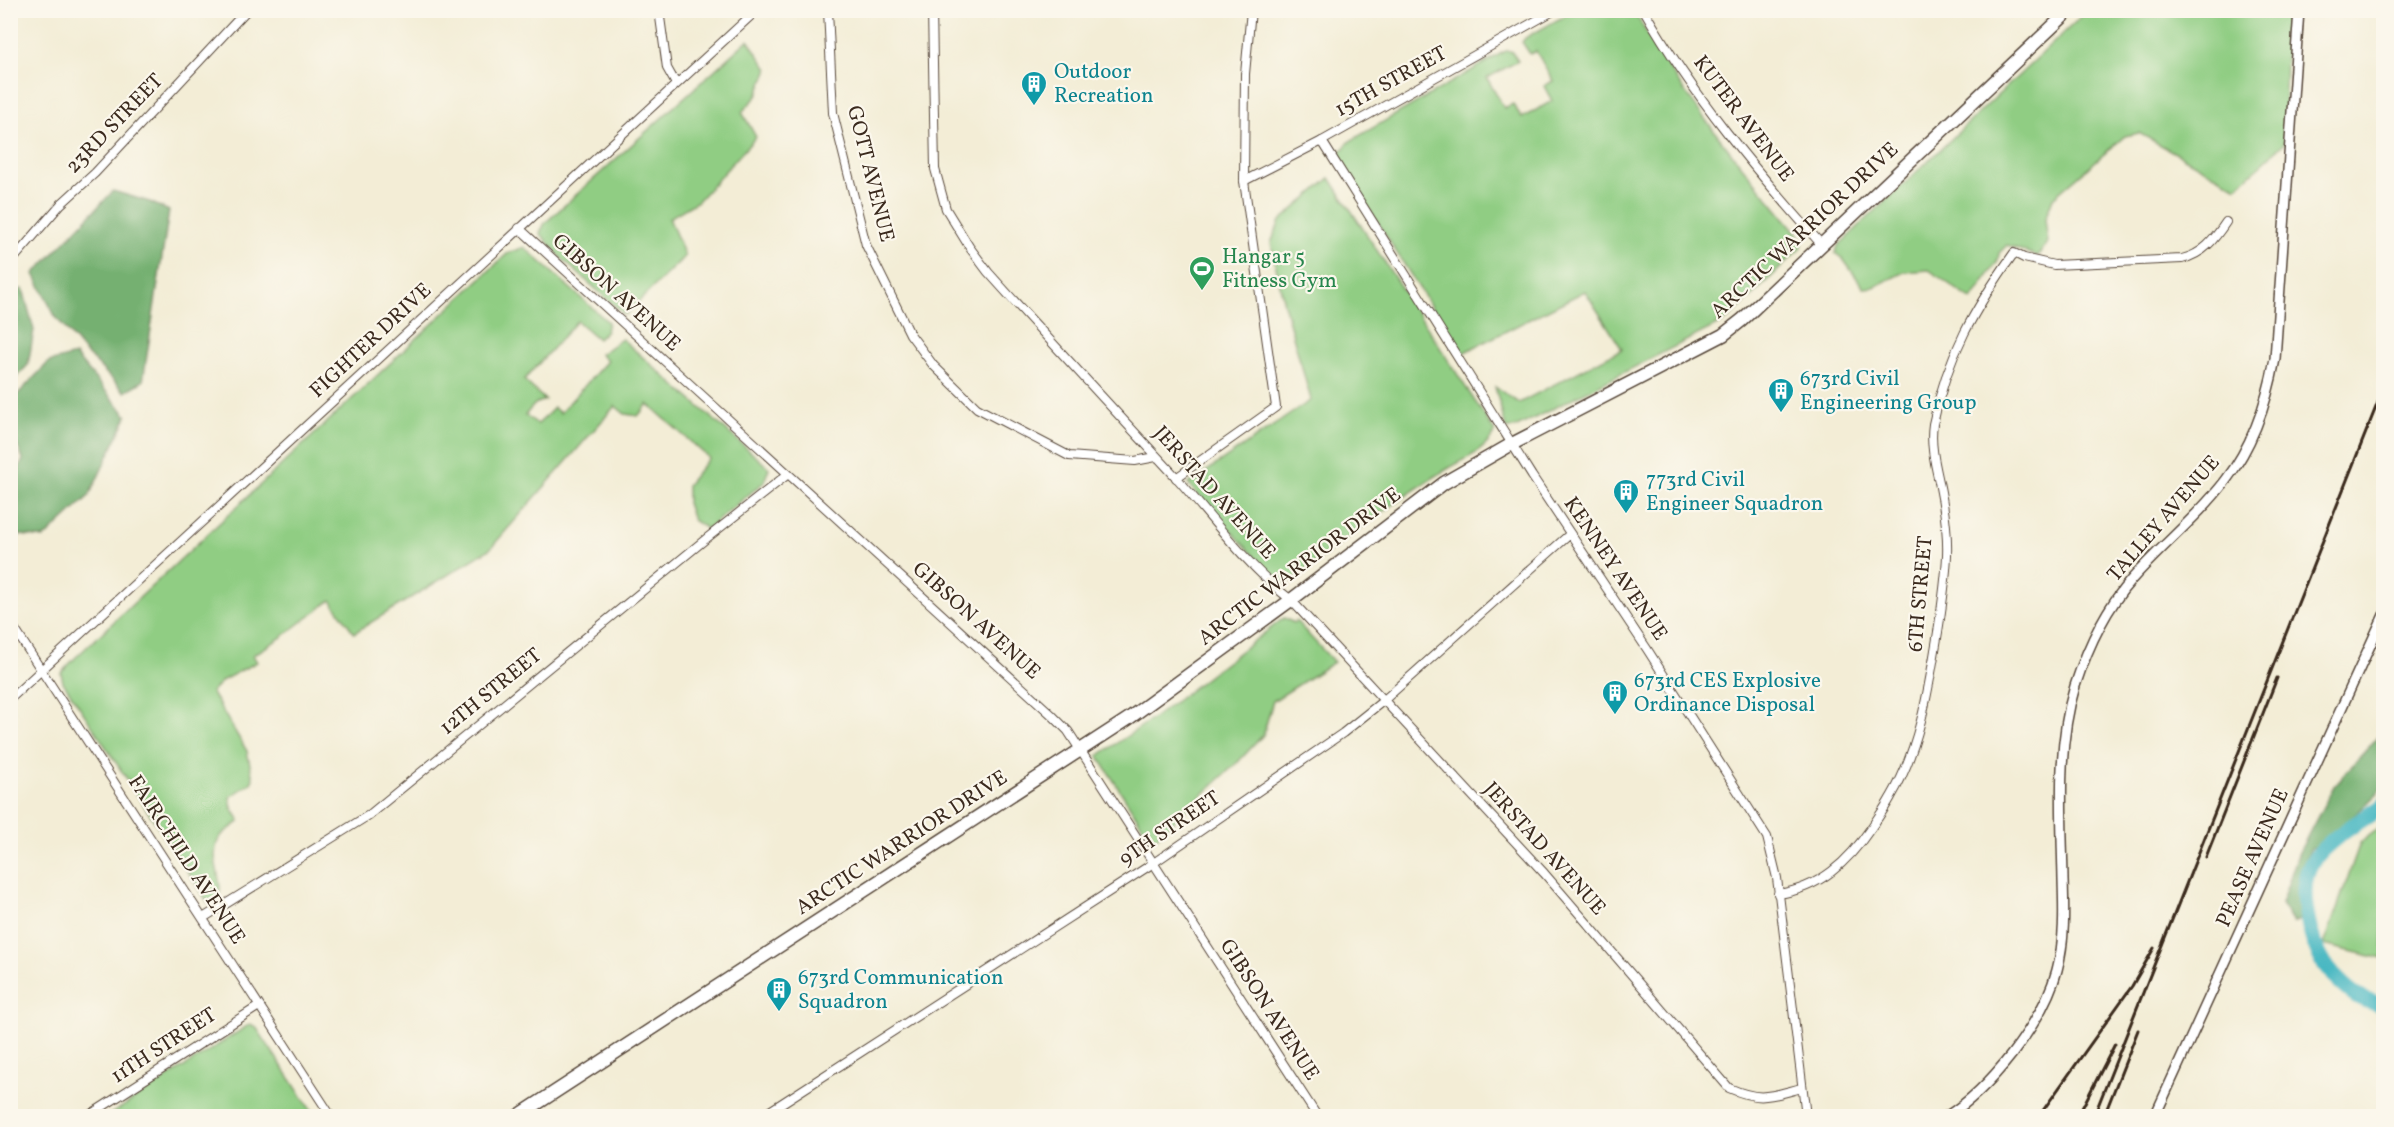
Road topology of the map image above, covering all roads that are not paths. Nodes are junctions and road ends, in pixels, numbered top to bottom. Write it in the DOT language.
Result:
graph roads {
  1 [pos="247,10"];
  2 [pos="659,10"];
  3 [pos="757,10"];
  4 [pos="828,10"];
  5 [pos="932,10"];
  6 [pos="1251,10"];
  7 [pos="1555,10"];
  8 [pos="1644,10"];
  9 [pos="2070,10"];
  10 [pos="2300,10"];
  11 [pos="676,84"];
  12 [pos="1322,141"];
  13 [pos="1244,181"];
  14 [pos="2226,222"];
  15 [pos="519,228"];
  16 [pos="1821,244"];
  17 [pos="10,263"];
  18 [pos="1512,444"];
  19 [pos="1156,457"];
  20 [pos="789,474"];
  21 [pos="1176,478"];
  22 [pos="1570,534"];
  23 [pos="1291,600"];
  24 [pos="2384,615"];
  25 [pos="10,622"];
  26 [pos="42,669"];
  27 [pos="10,699"];
  28 [pos="1383,701"];
  29 [pos="1079,751"];
  30 [pos="1152,864"];
  31 [pos="1778,894"];
  32 [pos="203,918"];
  33 [pos="259,1006"];
  34 [pos="1802,1088"];
  35 [pos="88,1116"];
  36 [pos="331,1116"];
  37 [pos="518,1116"];
  38 [pos="762,1116"];
  39 [pos="1317,1116"];
  40 [pos="1806,1116"];
  41 [pos="1947,1116"];
  42 [pos="2155,1116"];
  1 -- 17 [label="street, 23RD STREET"];
  2 -- 11 [label="street"];
  3 -- 11 [label="street, FIGHTER DRIVE"];
  4 -- 19 [label="street, GOTT AVENUE"];
  5 -- 19 [label="street, JERSTAD AVENUE"];
  6 -- 13 [label="street"];
  7 -- 12 [label="street, 15TH STREET"];
  8 -- 16 [label="street, KUTER AVENUE"];
  9 -- 16 [label="main road, ARCTIC WARRIOR DRIVE"];
  10 -- 41 [label="street, TALLEY AVENUE"];
  11 -- 15 [label="street, FIGHTER DRIVE"];
  12 -- 13 [label="street, 15TH STREET"];
  12 -- 18 [label="street, KENNEY AVENUE"];
  13 -- 21 [label="street"];
  14 -- 31 [label="street, 6TH STREET"];
  15 -- 20 [label="street, GIBSON AVENUE"];
  15 -- 26 [label="street, FIGHTER DRIVE"];
  16 -- 18 [label="main road, ARCTIC WARRIOR DRIVE"];
  18 -- 22 [label="street, KENNEY AVENUE"];
  18 -- 23 [label="main road, ARCTIC WARRIOR DRIVE"];
  19 -- 21 [label="street, JERSTAD AVENUE"];
  20 -- 29 [label="street, GIBSON AVENUE"];
  20 -- 32 [label="street, 12TH STREET"];
  21 -- 23 [label="street, JERSTAD AVENUE"];
  22 -- 28 [label="street, 9TH STREET"];
  22 -- 31 [label="street, KENNEY AVENUE"];
  23 -- 28 [label="street, JERSTAD AVENUE"];
  23 -- 29 [label="main road, ARCTIC WARRIOR DRIVE"];
  24 -- 42 [label="street, PEASE AVENUE"];
  25 -- 26 [label="street, FAIRCHILD AVENUE"];
  26 -- 27 [label="street, FIGHTER DRIVE"];
  26 -- 32 [label="street, FAIRCHILD AVENUE"];
  28 -- 30 [label="street, 9TH STREET"];
  28 -- 34 [label="street, JERSTAD AVENUE"];
  29 -- 30 [label="street, GIBSON AVENUE"];
  29 -- 37 [label="main road, ARCTIC WARRIOR DRIVE"];
  30 -- 38 [label="street, 9TH STREET"];
  30 -- 39 [label="street, GIBSON AVENUE"];
  31 -- 34 [label="street, KENNEY AVENUE"];
  32 -- 33 [label="street, FAIRCHILD AVENUE"];
  33 -- 35 [label="street, 11TH STREET"];
  33 -- 36 [label="street, FAIRCHILD AVENUE"];
  34 -- 40 [label="street, KENNEY AVENUE"];
}
